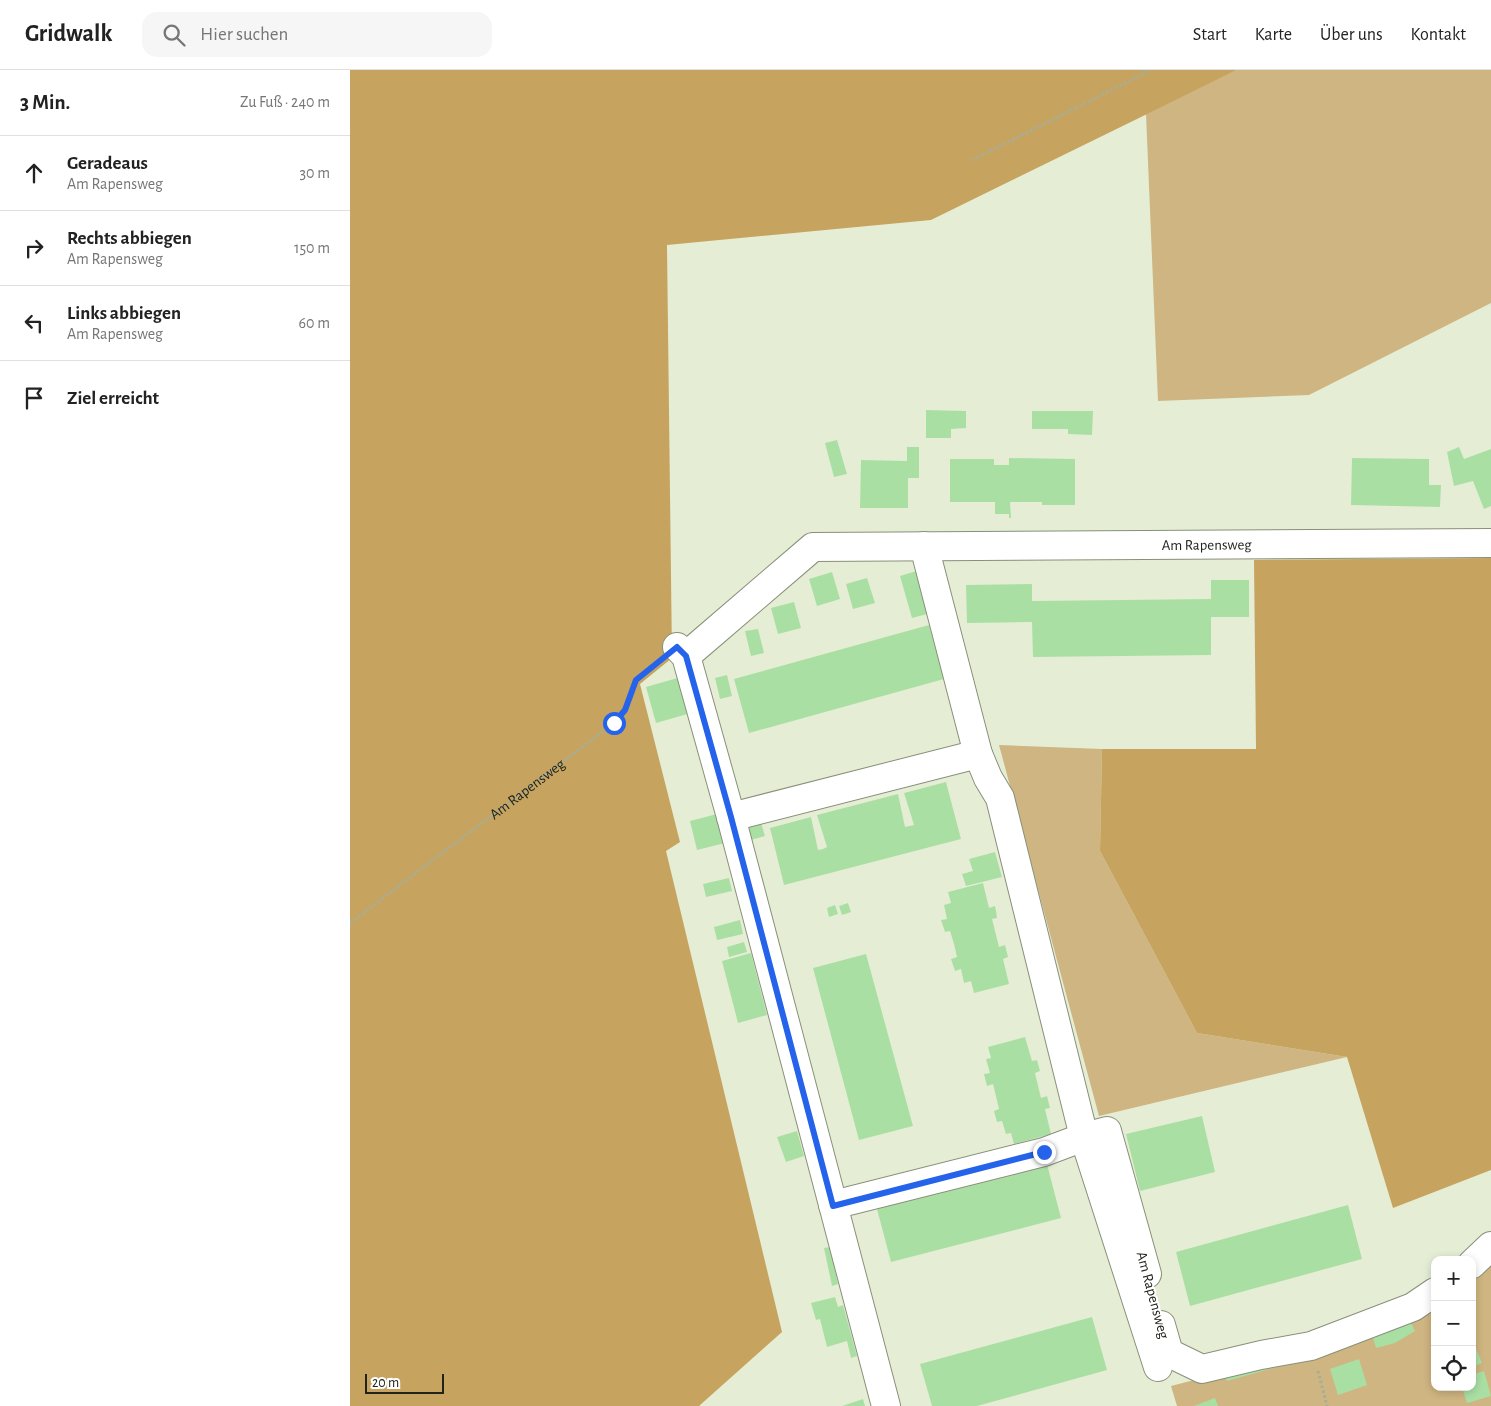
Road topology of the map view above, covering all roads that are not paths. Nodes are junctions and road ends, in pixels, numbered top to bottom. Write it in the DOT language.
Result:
graph roads {
  1 [pos="1491,544"];
  2 [pos="924,546"];
  3 [pos="984,766"];
  4 [pos="731,817"];
  5 [pos="1084,1137"];
  6 [pos="833,1206"];
  7 [pos="1491,1246"];
  8 [pos="1476,1260"];
  9 [pos="1431,1295"];
  10 [pos="1158,1367"];
  11 [pos="886,1406"];
  1 -- 2 [label="street, Am Rapensweg"];
  2 -- 3 [label="street, Am Rapensweg"];
  2 -- 4 [label="street, Am Rapensweg"];
  3 -- 4 [label="street"];
  3 -- 5 [label="street, Am Rapensweg"];
  4 -- 6 [label="street"];
  5 -- 6 [label="street, Am Rapensweg"];
  5 -- 9 [label="street, Am Rapensweg"];
  5 -- 10 [label="street, Am Rapensweg"];
  6 -- 11 [label="street"];
  7 -- 8 [label="street"];
}
